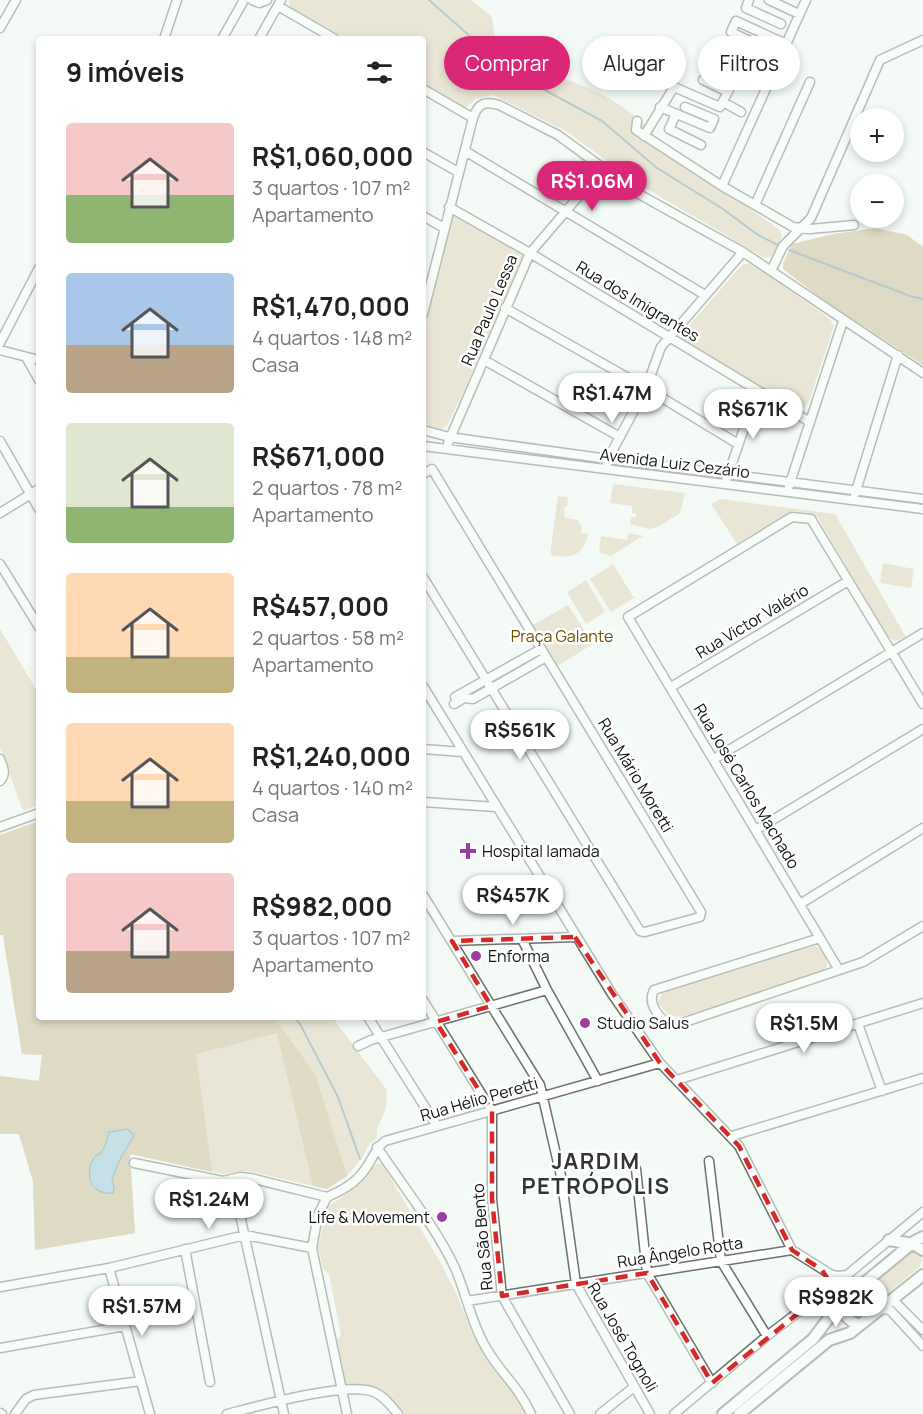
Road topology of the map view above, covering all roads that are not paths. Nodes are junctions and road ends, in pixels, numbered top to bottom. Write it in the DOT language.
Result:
graph roads {
  1 [pos="16,0"];
  2 [pos="177,0"];
  3 [pos="244,0"];
  4 [pos="252,0"];
  5 [pos="267,0"];
  6 [pos="749,0"];
  7 [pos="769,0"];
  8 [pos="806,0"];
  9 [pos="279,3"];
  10 [pos="799,15"];
  11 [pos="781,24"];
  12 [pos="0,28"];
  13 [pos="165,36"];
  14 [pos="224,36"];
  15 [pos="261,36"];
  16 [pos="330,36"];
  17 [pos="739,36"];
  18 [pos="769,36"];
  19 [pos="790,36"];
  20 [pos="923,40"];
  21 [pos="810,82"];
  22 [pos="725,90"];
  23 [pos="765,90"];
  24 [pos="426,91"];
  25 [pos="723,102"];
  26 [pos="660,107"];
  27 [pos="684,107"];
  28 [pos="741,112"];
  29 [pos="676,114"];
  30 [pos="473,118"];
  31 [pos="637,121"];
  32 [pos="644,135"];
  33 [pos="701,145"];
  34 [pos="465,151"];
  35 [pos="426,154"];
  36 [pos="603,168"];
  37 [pos="458,172"];
  38 [pos="722,186"];
  39 [pos="755,205"];
  40 [pos="449,207"];
  41 [pos="566,212"];
  42 [pos="426,218"];
  43 [pos="850,225"];
  44 [pos="444,228"];
  45 [pos="802,228"];
  46 [pos="742,252"];
  47 [pos="530,253"];
  48 [pos="771,271"];
  49 [pos="36,274"];
  50 [pos="426,282"];
  51 [pos="705,295"];
  52 [pos="505,308"];
  53 [pos="843,321"];
  54 [pos="669,337"];
  55 [pos="0,343"];
  56 [pos="0,350"];
  57 [pos="898,356"];
  58 [pos="26,357"];
  59 [pos="36,359"];
  60 [pos="484,360"];
  61 [pos="923,373"];
  62 [pos="36,375"];
  63 [pos="646,388"];
  64 [pos="758,390"];
  65 [pos="810,422"];
  66 [pos="426,431"];
  67 [pos="449,437"];
  68 [pos="620,437"];
  69 [pos="0,441"];
  70 [pos="738,444"];
  71 [pos="426,446"];
  72 [pos="447,449"];
  73 [pos="608,459"];
  74 [pos="607,469"];
  75 [pos="426,472"];
  76 [pos="726,480"];
  77 [pos="789,488"];
  78 [pos="856,490"];
  79 [pos="36,491"];
  80 [pos="886,494"];
  81 [pos="30,495"];
  82 [pos="922,496"];
  83 [pos="853,500"];
  84 [pos="884,504"];
  85 [pos="36,505"];
  86 [pos="920,509"];
  87 [pos="0,513"];
  88 [pos="0,564"];
  89 [pos="848,581"];
  90 [pos="426,582"];
  91 [pos="36,622"];
  92 [pos="923,633"];
  93 [pos="891,652"];
  94 [pos="544,653"];
  95 [pos="522,665"];
  96 [pos="486,680"];
  97 [pos="671,687"];
  98 [pos="491,688"];
  99 [pos="426,691"];
  100 [pos="923,704"];
  101 [pos="923,729"];
  102 [pos="426,749"];
  103 [pos="463,752"];
  104 [pos="0,759"];
  105 [pos="714,759"];
  106 [pos="2,779"];
  107 [pos="426,802"];
  108 [pos="496,807"];
  109 [pos="36,814"];
  110 [pos="0,827"];
  111 [pos="923,828"];
  112 [pos="756,830"];
  113 [pos="426,900"];
  114 [pos="800,904"];
  115 [pos="923,926"];
  116 [pos="575,937"];
  117 [pos="820,938"];
  118 [pos="522,939"];
  119 [pos="452,941"];
  120 [pos="839,970"];
  121 [pos="547,990"];
  122 [pos="923,1004"];
  123 [pos="426,1005"];
  124 [pos="491,1006"];
  125 [pos="370,1020"];
  126 [pos="436,1022"];
  127 [pos="858,1024"];
  128 [pos="382,1037"];
  129 [pos="358,1046"];
  130 [pos="660,1063"];
  131 [pos="923,1078"];
  132 [pos="677,1080"];
  133 [pos="598,1081"];
  134 [pos="882,1091"];
  135 [pos="544,1096"];
  136 [pos="492,1111"];
  137 [pos="437,1126"];
  138 [pos="732,1136"];
  139 [pos="377,1148"];
  140 [pos="709,1161"];
  141 [pos="135,1163"];
  142 [pos="636,1169"];
  143 [pos="232,1179"];
  144 [pos="327,1197"];
  145 [pos="923,1212"];
  146 [pos="245,1235"];
  147 [pos="923,1237"];
  148 [pos="888,1240"];
  149 [pos="913,1244"];
  150 [pos="312,1248"];
  151 [pos="185,1249"];
  152 [pos="792,1250"];
  153 [pos="923,1250"];
  154 [pos="721,1261"];
  155 [pos="109,1268"];
  156 [pos="822,1270"];
  157 [pos="647,1273"];
  158 [pos="847,1275"];
  159 [pos="923,1275"];
  160 [pos="576,1284"];
  161 [pos="832,1286"];
  162 [pos="0,1287"];
  163 [pos="502,1296"];
  164 [pos="892,1299"];
  165 [pos="466,1301"];
  166 [pos="840,1303"];
  167 [pos="881,1309"];
  168 [pos="860,1325"];
  169 [pos="125,1326"];
  170 [pos="923,1330"];
  171 [pos="767,1336"];
  172 [pos="923,1346"];
  173 [pos="0,1348"];
  174 [pos="141,1381"];
  175 [pos="210,1382"];
  176 [pos="712,1383"];
  177 [pos="634,1387"];
  178 [pos="343,1390"];
  179 [pos="281,1401"];
  180 [pos="15,1414"];
  181 [pos="150,1414"];
  182 [pos="227,1414"];
  183 [pos="284,1414"];
  184 [pos="347,1414"];
  185 [pos="398,1414"];
  186 [pos="531,1414"];
  187 [pos="570,1414"];
  188 [pos="600,1414"];
  189 [pos="650,1414"];
  190 [pos="674,1414"];
  191 [pos="723,1414"];
  192 [pos="739,1414"];
  1 -- 12 [label="street"];
  2 -- 13 [label="street"];
  3 -- 14 [label="street"];
  4 -- 5 [label="street"];
  6 -- 11 [label="street"];
  7 -- 10 [label="street"];
  8 -- 10 [label="street"];
  9 -- 15 [label="street"];
  9 -- 16 [label="street"];
  10 -- 19 [label="street"];
  17 -- 18 [label="street"];
  20 -- 45 [label="street"];
  21 -- 39 [label="street"];
  22 -- 25 [label="street"];
  23 -- 38 [label="street"];
  24 -- 30 [label="street"];
  25 -- 26 [label="street"];
  25 -- 28 [label="street"];
  26 -- 29 [label="street"];
  26 -- 32 [label="street"];
  27 -- 29 [label="street"];
  29 -- 33 [label="street"];
  30 -- 34 [label="street"];
  30 -- 36 [label="street"];
  31 -- 32 [label="street"];
  32 -- 38 [label="street"];
  34 -- 37 [label="street"];
  34 -- 41 [label="street"];
  35 -- 37 [label="street"];
  36 -- 41 [label="street, Rua Paulo Lessa"];
  36 -- 46 [label="street"];
  37 -- 40 [label="street"];
  38 -- 39 [label="street"];
  39 -- 45 [label="street"];
  40 -- 44 [label="street"];
  40 -- 47 [label="street, Rua dos Imigrantes"];
  41 -- 47 [label="street, Rua Paulo Lessa"];
  41 -- 51 [label="street"];
  42 -- 44 [label="street"];
  43 -- 45 [label="street"];
  44 -- 50 [label="street"];
  45 -- 48 [label="street"];
  46 -- 48 [label="street"];
  46 -- 51 [label="street"];
  47 -- 52 [label="street, Rua Paulo Lessa"];
  47 -- 54 [label="street, Rua dos Imigrantes"];
  48 -- 53 [label="street"];
  49 -- 55 [label="street"];
  51 -- 54 [label="street"];
  52 -- 60 [label="street, Rua Paulo Lessa"];
  52 -- 63 [label="street"];
  53 -- 57 [label="street"];
  53 -- 65 [label="street"];
  54 -- 63 [label="street"];
  54 -- 64 [label="street, Rua dos Imigrantes"];
  56 -- 58 [label="street"];
  57 -- 61 [label="street"];
  57 -- 78 [label="street"];
  58 -- 59 [label="street"];
  58 -- 62 [label="street"];
  60 -- 67 [label="street, Rua Paulo Lessa"];
  60 -- 68 [label="street"];
  63 -- 68 [label="street"];
  63 -- 70 [label="street"];
  64 -- 65 [label="street, Rua dos Imigrantes"];
  64 -- 70 [label="street"];
  65 -- 77 [label="street"];
  66 -- 67 [label="street, Avenida Luiz Cezário"];
  67 -- 72 [label="street, Rua Paulo Lessa"];
  67 -- 73 [label="street, Avenida Luiz Cezário"];
  68 -- 73 [label="street"];
  69 -- 81 [label="street"];
  70 -- 76 [label="street"];
  71 -- 72 [label="street, Avenida Luiz Cezário"];
  72 -- 74 [label="street, Avenida Luiz Cezário"];
  73 -- 74 [label="street"];
  73 -- 76 [label="street, Avenida Luiz Cezário"];
  74 -- 76 [label="street, Avenida Luiz Cezário"];
  75 -- 94 [label="street, Rua Mário Moretti"];
  76 -- 77 [label="street, Avenida Luiz Cezário"];
  77 -- 78 [label="street, Avenida Luiz Cezário"];
  77 -- 83 [label="street, Avenida Luiz Cezário"];
  78 -- 80 [label="street, Avenida Luiz Cezário"];
  78 -- 83 [label="street"];
  79 -- 81 [label="street"];
  80 -- 82 [label="street, Avenida Luiz Cezário"];
  80 -- 84 [label="street"];
  81 -- 85 [label="street"];
  81 -- 87 [label="street"];
  82 -- 86 [label="street"];
  83 -- 84 [label="street, Avenida Luiz Cezário"];
  84 -- 86 [label="street, Avenida Luiz Cezário"];
  88 -- 91 [label="street"];
  89 -- 93 [label="street"];
  89 -- 97 [label="street, Rua Victor Valério"];
  89 -- 97 [label="street, Rua José Carlos Machado"];
  90 -- 96 [label="street"];
  92 -- 93 [label="street"];
  93 -- 100 [label="street"];
  93 -- 105 [label="street"];
  94 -- 95 [label="street"];
  94 -- 98 [label="street, Rua Mário Moretti"];
  95 -- 96 [label="street"];
  95 -- 98 [label="street"];
  96 -- 98 [label="street"];
  96 -- 98 [label="street"];
  97 -- 105 [label="street, Rua José Carlos Machado"];
  99 -- 103 [label="street"];
  101 -- 112 [label="street"];
  102 -- 103 [label="street"];
  103 -- 108 [label="street"];
  104 -- 106 [label="street"];
  105 -- 112 [label="street, Rua José Carlos Machado"];
  107 -- 108 [label="street"];
  108 -- 116 [label="street"];
  109 -- 110 [label="street"];
  111 -- 114 [label="street"];
  112 -- 114 [label="street, Rua José Carlos Machado"];
  113 -- 119 [label="street, Rua José Tognoli"];
  114 -- 117 [label="street, Rua José Carlos Machado"];
  115 -- 120 [label="street"];
  116 -- 118 [label="street"];
  116 -- 130 [label="street"];
  117 -- 120 [label="street, Rua José Carlos Machado"];
  117 -- 120 [label="street"];
  118 -- 119 [label="street"];
  118 -- 121 [label="street"];
  119 -- 124 [label="street, Rua José Tognoli"];
  121 -- 124 [label="street"];
  121 -- 133 [label="street"];
  122 -- 127 [label="street"];
  123 -- 126 [label="street"];
  124 -- 126 [label="street"];
  124 -- 135 [label="street, Rua José Tognoli"];
  125 -- 128 [label="street"];
  126 -- 128 [label="street"];
  126 -- 136 [label="street"];
  127 -- 132 [label="street"];
  127 -- 134 [label="street"];
  128 -- 129 [label="street"];
  128 -- 137 [label="street"];
  130 -- 132 [label="street"];
  130 -- 133 [label="street, Rua Hélio Peretti"];
  131 -- 134 [label="street"];
  132 -- 138 [label="street"];
  133 -- 135 [label="street, Rua Hélio Peretti"];
  134 -- 138 [label="street"];
  135 -- 136 [label="street, Rua Hélio Peretti"];
  135 -- 160 [label="street, Rua José Tognoli"];
  136 -- 137 [label="street, Rua Hélio Peretti"];
  136 -- 163 [label="street, Rua São Bento"];
  137 -- 139 [label="street, Rua Hélio Peretti"];
  138 -- 152 [label="street"];
  139 -- 144 [label="street"];
  139 -- 165 [label="street"];
  140 -- 154 [label="street"];
  141 -- 143 [label="street"];
  142 -- 157 [label="street"];
  143 -- 144 [label="street"];
  143 -- 146 [label="street"];
  144 -- 150 [label="street"];
  145 -- 148 [label="street"];
  146 -- 150 [label="street"];
  146 -- 151 [label="street"];
  146 -- 179 [label="street"];
  147 -- 149 [label="main road"];
  148 -- 149 [label="main road"];
  148 -- 158 [label="street"];
  149 -- 153 [label="main road"];
  149 -- 166 [label="main road"];
  150 -- 178 [label="street"];
  151 -- 155 [label="street"];
  151 -- 175 [label="street"];
  152 -- 154 [label="street, Rua Ângelo Rotta"];
  152 -- 156 [label="street"];
  154 -- 157 [label="street, Rua Ângelo Rotta"];
  154 -- 171 [label="street"];
  155 -- 162 [label="street"];
  155 -- 169 [label="street"];
  156 -- 158 [label="street"];
  156 -- 161 [label="street"];
  157 -- 160 [label="street, Rua Ângelo Rotta"];
  157 -- 176 [label="street"];
  158 -- 161 [label="street"];
  159 -- 164 [label="main road"];
  160 -- 163 [label="street, Rua Ângelo Rotta"];
  160 -- 177 [label="street, Rua José Tognoli"];
  161 -- 166 [label="main road"];
  161 -- 171 [label="street"];
  163 -- 165 [label="street, Rua Ângelo Rotta"];
  163 -- 187 [label="street, Rua São Bento"];
  164 -- 167 [label="main road"];
  164 -- 170 [label="street"];
  165 -- 186 [label="street"];
  166 -- 168 [label="main road"];
  166 -- 191 [label="main road"];
  167 -- 168 [label="main road"];
  167 -- 172 [label="street"];
  168 -- 192 [label="main road"];
  169 -- 173 [label="street"];
  169 -- 174 [label="street"];
  171 -- 176 [label="street"];
  174 -- 180 [label="street"];
  174 -- 181 [label="street"];
  176 -- 190 [label="street"];
  177 -- 188 [label="street"];
  177 -- 189 [label="street, Rua José Tognoli"];
  178 -- 179 [label="street"];
  178 -- 184 [label="street"];
  178 -- 185 [label="street"];
  179 -- 182 [label="street"];
  179 -- 183 [label="street"];
}
